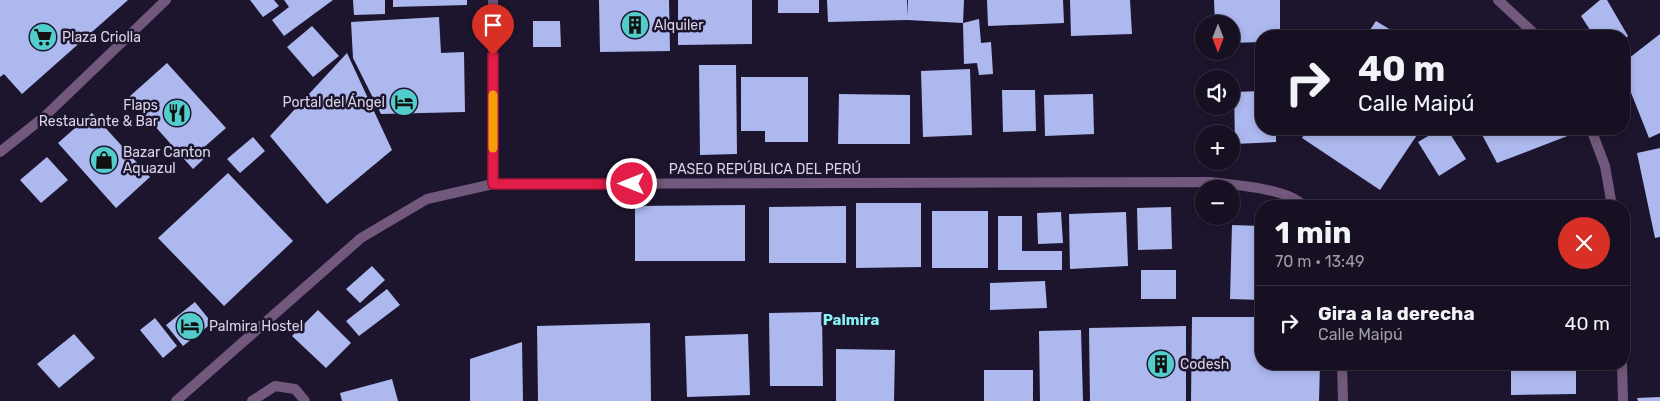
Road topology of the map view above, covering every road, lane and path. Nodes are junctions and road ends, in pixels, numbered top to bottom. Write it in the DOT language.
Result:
graph roads {
  1 [pos="166,0"];
  2 [pos="494,0"];
  3 [pos="1498,0"];
  4 [pos="1530,30"];
  5 [pos="1593,135"];
  6 [pos="0,152"];
  7 [pos="493,184"];
  8 [pos="1298,200"];
  9 [pos="1611,200"];
  10 [pos="1342,370"];
  11 [pos="1622,370"];
  12 [pos="176,401"];
  13 [pos="252,401"];
  14 [pos="305,401"];
  15 [pos="1343,401"];
  16 [pos="1623,401"];
  1 -- 6 [label="street"];
  2 -- 7 [label="street"];
  3 -- 4 [label="street"];
  5 -- 9 [label="street"];
  7 -- 8 [label="street, PASEO REPÚBLICA DEL PERÚ"];
  7 -- 12 [label="street, PASEO REPÚBLICA DEL PERÚ"];
  10 -- 15 [label="street"];
  11 -- 16 [label="street"];
  13 -- 14 [label="street"];
}
